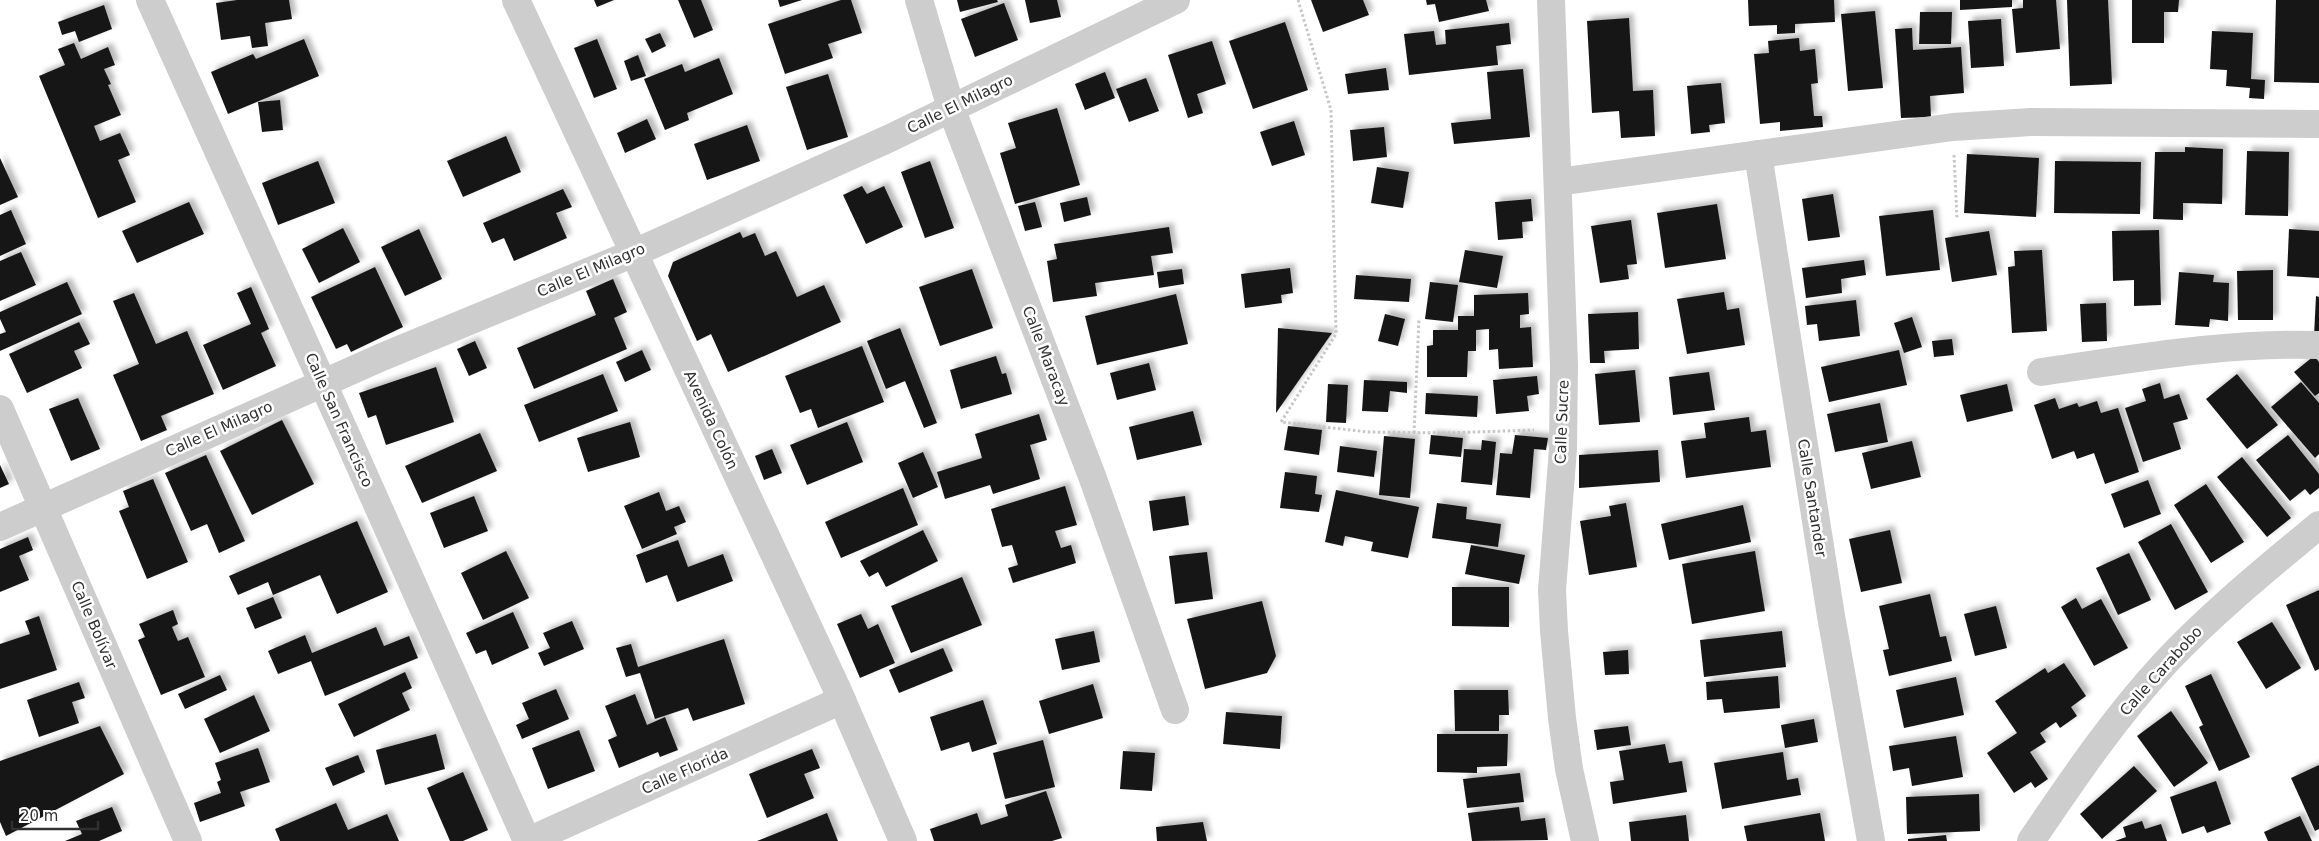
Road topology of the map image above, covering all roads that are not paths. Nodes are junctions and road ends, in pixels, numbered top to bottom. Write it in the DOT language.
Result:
graph roads {
  1 [pos="150,0"];
  2 [pos="516,0"];
  3 [pos="919,0"];
  4 [pos="1176,0"];
  5 [pos="1551,0"];
  6 [pos="951,108"];
  7 [pos="2319,124"];
  8 [pos="1758,154"];
  9 [pos="1558,182"];
  10 [pos="634,253"];
  11 [pos="2319,346"];
  12 [pos="2041,372"];
  13 [pos="323,383"];
  14 [pos="0,409"];
  15 [pos="43,508"];
  16 [pos="2319,525"];
  17 [pos="0,527"];
  18 [pos="842,700"];
  19 [pos="1175,710"];
  20 [pos="188,841"];
  21 [pos="527,841"];
  22 [pos="903,841"];
  23 [pos="1585,841"];
  24 [pos="1871,841"];
  25 [pos="2031,841"];
  1 -- 13 [label="street, Calle San Francisco"];
  2 -- 10 [label="street, Avenida Colón"];
  3 -- 6 [label="street, Calle Maracay"];
  4 -- 6 [label="street, Calle El Milagro"];
  5 -- 9 [label="street, Calle Sucre"];
  6 -- 10 [label="street, Calle El Milagro"];
  6 -- 19 [label="street, Calle Maracay"];
  7 -- 8 [label="street"];
  8 -- 9 [label="street"];
  8 -- 24 [label="street, Calle Santander"];
  9 -- 23 [label="street, Calle Sucre"];
  10 -- 13 [label="street, Calle El Milagro"];
  10 -- 18 [label="street, Avenida Colón"];
  11 -- 12 [label="street"];
  13 -- 15 [label="street, Calle El Milagro"];
  13 -- 21 [label="street, Calle San Francisco"];
  14 -- 15 [label="street, Calle Bolívar"];
  15 -- 17 [label="street, Calle El Milagro"];
  15 -- 20 [label="street, Calle Bolívar"];
  16 -- 25 [label="street, Calle Carabobo"];
  18 -- 21 [label="street, Calle Florida"];
  18 -- 22 [label="street, Avenida Colón"];
}
